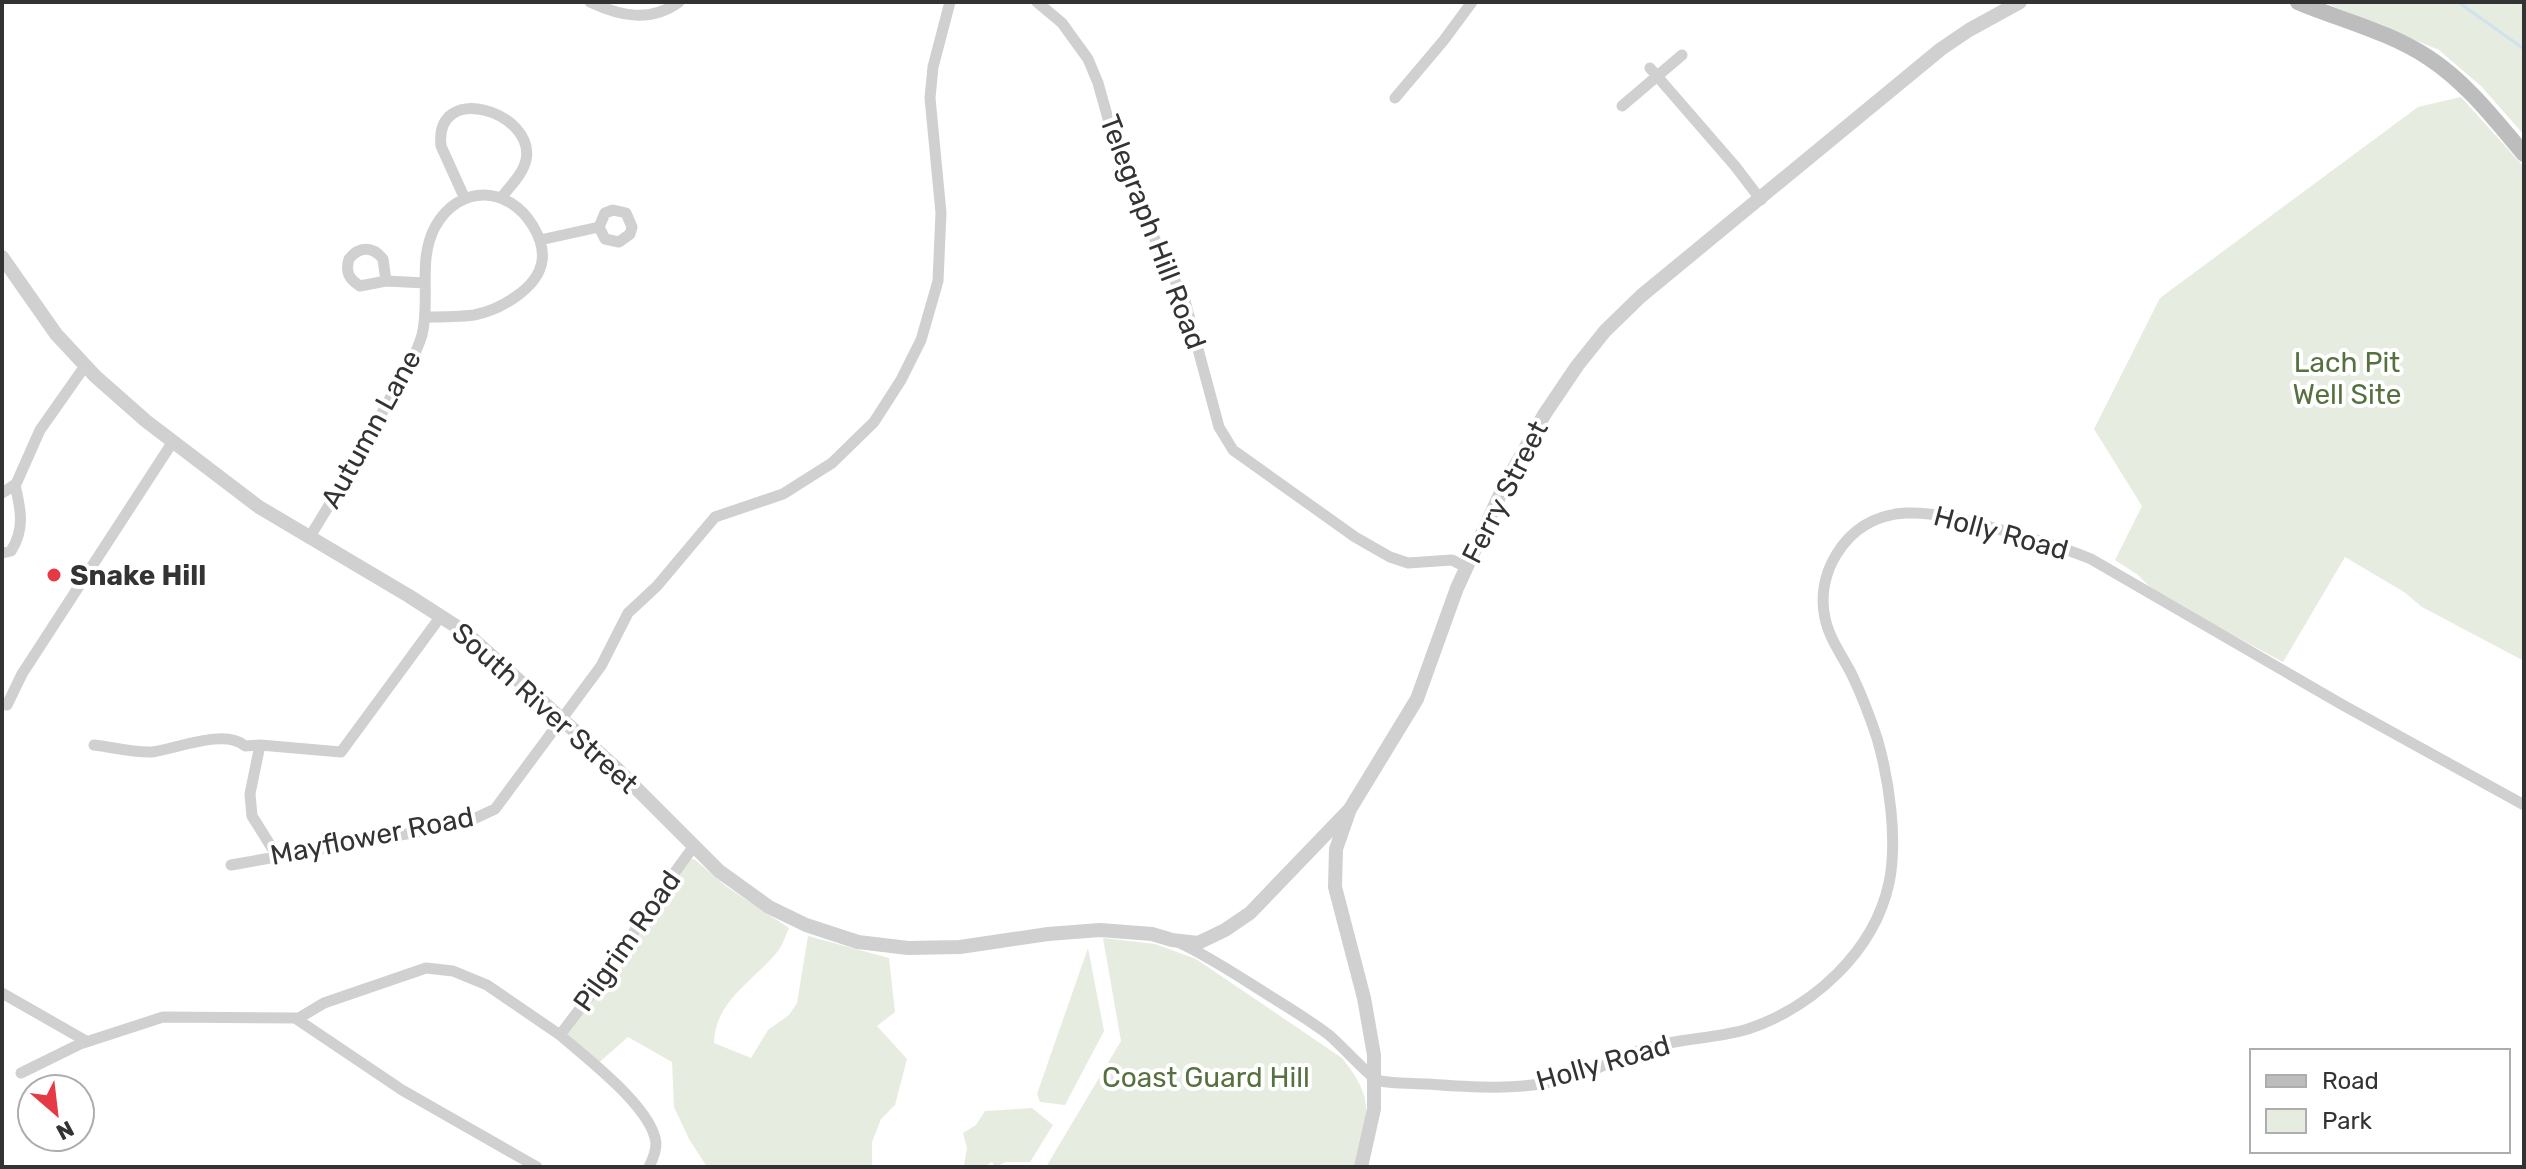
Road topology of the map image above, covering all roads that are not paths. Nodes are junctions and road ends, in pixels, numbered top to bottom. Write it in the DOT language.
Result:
graph roads {
  1 [pos="590,2"];
  2 [pos="679,2"];
  3 [pos="950,2"];
  4 [pos="1037,2"];
  5 [pos="1455,2"];
  6 [pos="2020,2"];
  7 [pos="2298,2"];
  8 [pos="1469,6"];
  9 [pos="1682,55"];
  10 [pos="1653,72"];
  11 [pos="1395,98"];
  12 [pos="1622,106"];
  13 [pos="2524,154"];
  14 [pos="502,197"];
  15 [pos="465,199"];
  16 [pos="1761,200"];
  17 [pos="599,227"];
  18 [pos="540,240"];
  19 [pos="2,257"];
  20 [pos="386,281"];
  21 [pos="425,283"];
  22 [pos="425,317"];
  23 [pos="85,366"];
  24 [pos="172,443"];
  25 [pos="15,485"];
  26 [pos="2,493"];
  27 [pos="309,538"];
  28 [pos="2,553"];
  29 [pos="1466,567"];
  30 [pos="441,616"];
  31 [pos="7,705"];
  32 [pos="561,717"];
  33 [pos="94,745"];
  34 [pos="260,745"];
  35 [pos="2524,805"];
  36 [pos="1350,809"];
  37 [pos="694,846"];
  38 [pos="277,856"];
  39 [pos="231,865"];
  40 [pos="1172,940"];
  41 [pos="2,993"];
  42 [pos="295,1018"];
  43 [pos="560,1035"];
  44 [pos="86,1041"];
  45 [pos="21,1073"];
  46 [pos="1376,1080"];
  47 [pos="537,1167"];
  48 [pos="649,1167"];
  49 [pos="1361,1167"];
  1 -- 2 [label="street"];
  3 -- 32 [label="street, Mayflower Road"];
  4 -- 29 [label="street, Telegraph Hill Road"];
  5 -- 8 [label="street"];
  6 -- 16 [label="street, Ferry Street"];
  7 -- 13 [label="main road"];
  8 -- 11 [label="street"];
  9 -- 10 [label="street"];
  10 -- 12 [label="street"];
  10 -- 16 [label="street"];
  14 -- 15 [label="street"];
  14 -- 15 [label="street"];
  14 -- 18 [label="street"];
  15 -- 21 [label="street, Autumn Lane"];
  16 -- 29 [label="street, Ferry Street"];
  17 -- 18 [label="street"];
  18 -- 22 [label="street, Autumn Lane"];
  19 -- 23 [label="street, South River Street"];
  20 -- 21 [label="street"];
  21 -- 22 [label="street, Autumn Lane"];
  22 -- 27 [label="street, Autumn Lane"];
  23 -- 24 [label="street, South River Street"];
  23 -- 25 [label="street"];
  24 -- 27 [label="street, South River Street"];
  24 -- 31 [label="street"];
  25 -- 26 [label="street"];
  25 -- 28 [label="street"];
  27 -- 30 [label="street, South River Street"];
  29 -- 36 [label="street, Ferry Street"];
  30 -- 32 [label="street, South River Street"];
  30 -- 34 [label="street"];
  32 -- 37 [label="street, South River Street"];
  32 -- 38 [label="street, Mayflower Road"];
  33 -- 34 [label="street"];
  34 -- 38 [label="street"];
  35 -- 46 [label="street, Holly Road"];
  36 -- 40 [label="street, South River Street"];
  36 -- 46 [label="street, Ferry Street"];
  37 -- 40 [label="street, South River Street"];
  37 -- 43 [label="street, Pilgrim Road"];
  38 -- 39 [label="street, Mayflower Road"];
  40 -- 46 [label="street, South River Street"];
  41 -- 44 [label="street"];
  42 -- 43 [label="street, Pilgrim Road"];
  42 -- 44 [label="street, Pilgrim Road"];
  42 -- 47 [label="street"];
  43 -- 48 [label="street, Pilgrim Road"];
  44 -- 45 [label="street, Pilgrim Road"];
  46 -- 49 [label="street, Ferry Street"];
}
